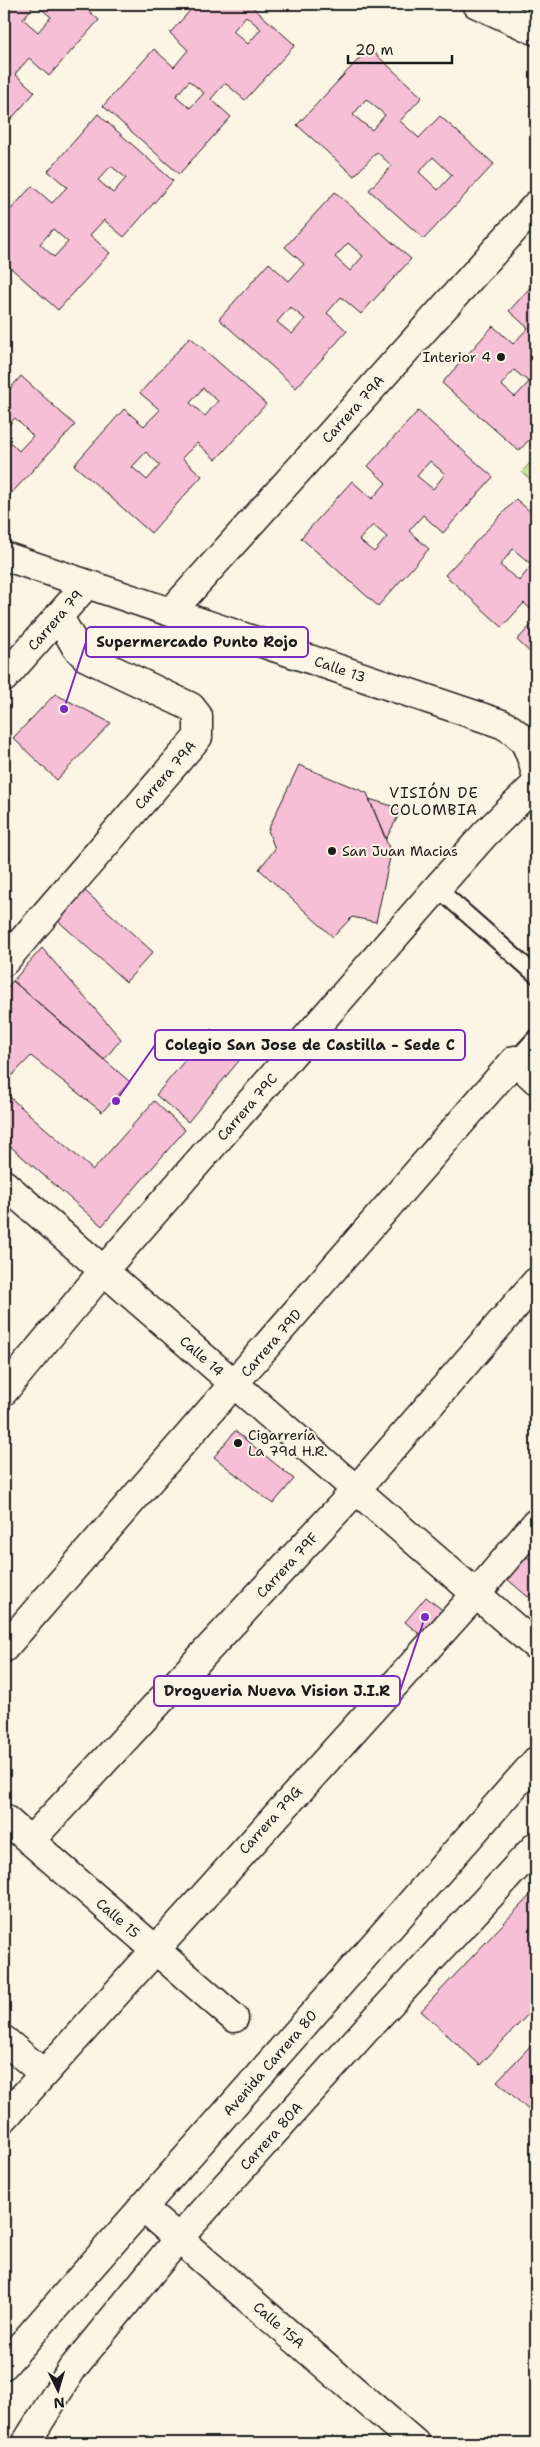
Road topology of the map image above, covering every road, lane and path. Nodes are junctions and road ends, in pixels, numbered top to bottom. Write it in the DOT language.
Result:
graph roads {
  1 [pos="477,4"];
  2 [pos="536,31"];
  3 [pos="536,205"];
  4 [pos="4,556"];
  5 [pos="87,584"];
  6 [pos="170,612"];
  7 [pos="59,617"];
  8 [pos="4,678"];
  9 [pos="536,774"];
  10 [pos="536,784"];
  11 [pos="438,888"];
  12 [pos="4,962"];
  13 [pos="536,975"];
  14 [pos="536,1037"];
  15 [pos="515,1060"];
  16 [pos="536,1080"];
  17 [pos="4,1184"];
  18 [pos="104,1270"];
  19 [pos="536,1282"];
  20 [pos="235,1385"];
  21 [pos="4,1391"];
  22 [pos="356,1490"];
  23 [pos="536,1522"];
  24 [pos="476,1594"];
  25 [pos="536,1646"];
  26 [pos="4,1648"];
  27 [pos="536,1761"];
  28 [pos="4,1818"];
  29 [pos="30,1841"];
  30 [pos="536,1846"];
  31 [pos="154,1949"];
  32 [pos="234,2018"];
  33 [pos="4,2040"];
  34 [pos="43,2073"];
  35 [pos="4,2118"];
  36 [pos="142,2207"];
  37 [pos="178,2239"];
  38 [pos="4,2365"];
  39 [pos="26,2443"];
  40 [pos="415,2443"];
  1 -- 2 [label="street"];
  3 -- 6 [label="street, Carrera 79A"];
  4 -- 5 [label="street, Calle 13"];
  5 -- 6 [label="street, Calle 13"];
  5 -- 7 [label="street, Carrera 79"];
  6 -- 9 [label="street, Calle 13"];
  7 -- 8 [label="street, Carrera 79"];
  7 -- 12 [label="street, Carrera 79A"];
  10 -- 11 [label="street, Carrera 79C"];
  11 -- 13 [label="lane"];
  11 -- 18 [label="street, Carrera 79C"];
  14 -- 15 [label="lane, Carrera 79D"];
  15 -- 16 [label="street"];
  15 -- 20 [label="street, Carrera 79D"];
  17 -- 18 [label="street, Calle 14"];
  18 -- 20 [label="street, Calle 14"];
  18 -- 21 [label="street, Carrera 79C"];
  19 -- 22 [label="street, Carrera 79F"];
  20 -- 22 [label="street, Calle 14"];
  20 -- 26 [label="street, Carrera 79D"];
  22 -- 24 [label="street, Calle 14"];
  22 -- 29 [label="street, Carrera 79F"];
  23 -- 24 [label="street, Carrera 79G"];
  24 -- 25 [label="street, Calle 14"];
  24 -- 31 [label="street, Carrera 79G"];
  27 -- 36 [label="street, Avenida Carrera 80"];
  28 -- 29 [label="street, Calle 15"];
  29 -- 31 [label="street, Calle 15"];
  30 -- 37 [label="street, Carrera 80A"];
  31 -- 32 [label="street, Calle 15"];
  31 -- 34 [label="street, Carrera 79G"];
  33 -- 34 [label="street"];
  34 -- 35 [label="street, Carrera 79G"];
  36 -- 37 [label="street, Calle 15A"];
  36 -- 38 [label="street, Avenida Carrera 80"];
  37 -- 39 [label="street, Carrera 80A"];
  37 -- 40 [label="street, Calle 15A"];
}
